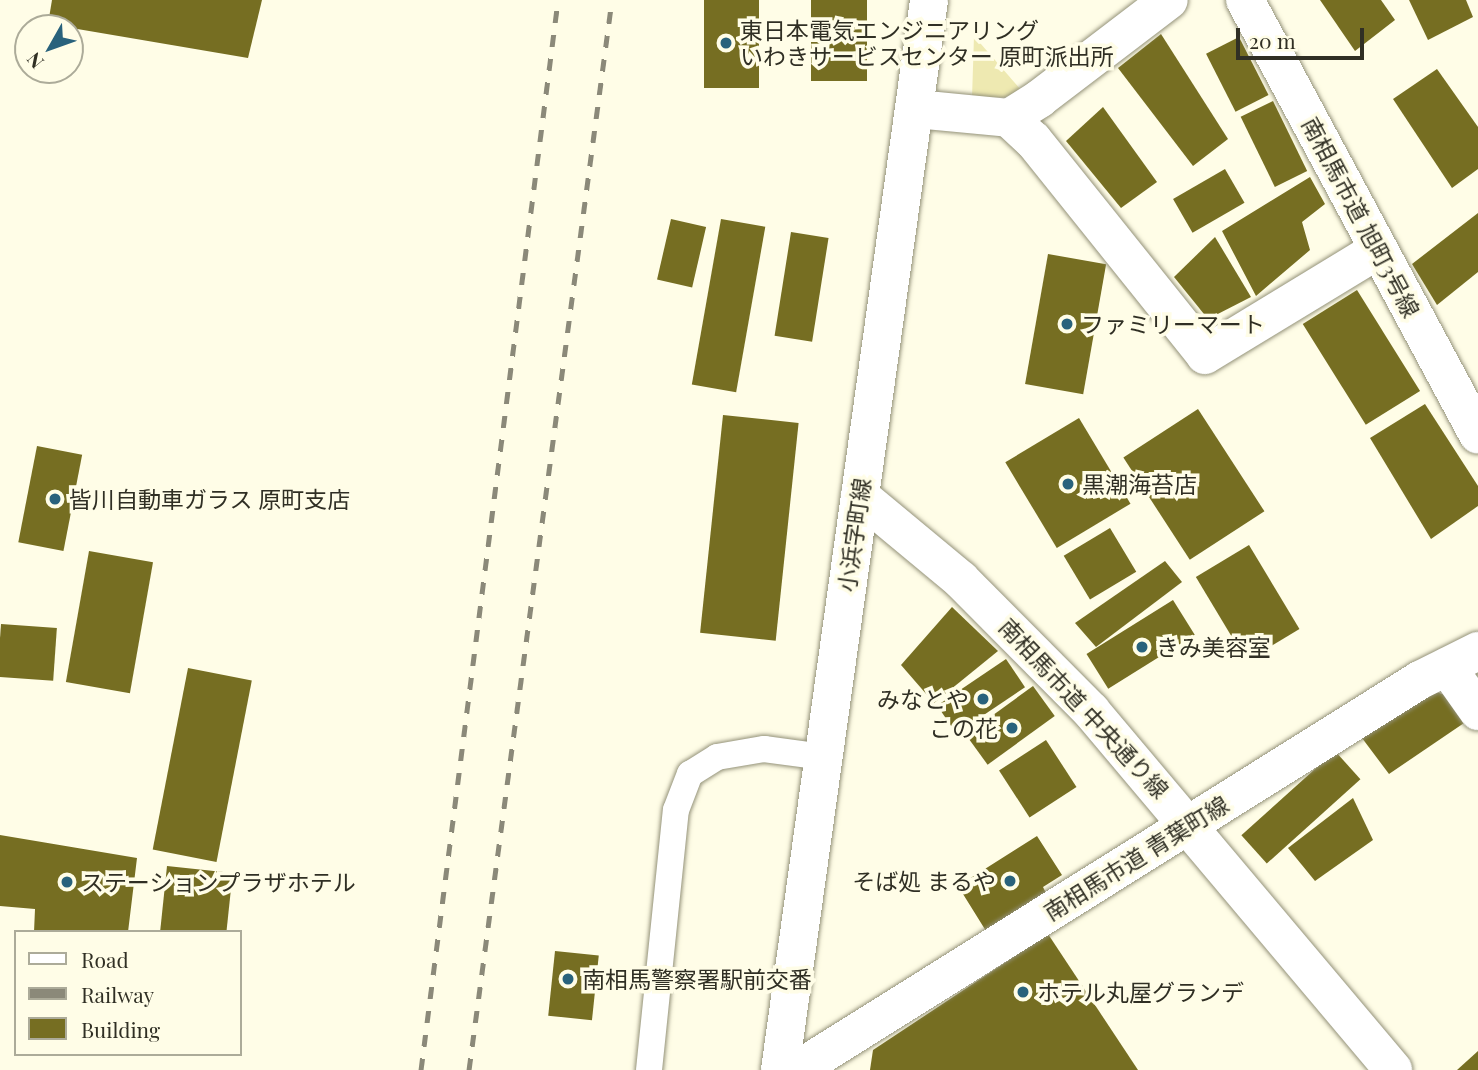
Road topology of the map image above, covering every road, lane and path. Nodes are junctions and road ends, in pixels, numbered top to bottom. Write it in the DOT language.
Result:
graph roads {
  1 [pos="929,0"];
  2 [pos="1169,0"];
  3 [pos="1245,0"];
  4 [pos="916,109"];
  5 [pos="1009,118"];
  6 [pos="1378,250"];
  7 [pos="1478,434"];
  8 [pos="860,496"];
  9 [pos="1462,659"];
  10 [pos="1478,712"];
  11 [pos="824,757"];
  12 [pos="1191,825"];
  13 [pos="649,1070"];
  14 [pos="780,1070"];
  15 [pos="797,1070"];
  16 [pos="1393,1070"];
  1 -- 4 [label="street, 小浜字町線"];
  2 -- 5 [label="street"];
  3 -- 6 [label="street, 南相馬市道 旭町3号線"];
  4 -- 5 [label="street"];
  4 -- 8 [label="street, 小浜字町線"];
  5 -- 6 [label="street"];
  6 -- 7 [label="street, 南相馬市道 旭町3号線"];
  8 -- 11 [label="street, 小浜字町線"];
  8 -- 12 [label="street, 南相馬市道 中央通り線"];
  9 -- 10 [label="street"];
  9 -- 12 [label="street, 南相馬市道 青葉町線"];
  11 -- 13 [label="lane"];
  11 -- 14 [label="street, 小浜字町線"];
  12 -- 15 [label="street, 南相馬市道 青葉町線"];
  12 -- 16 [label="street, 南相馬市道 中央通り線"];
}
